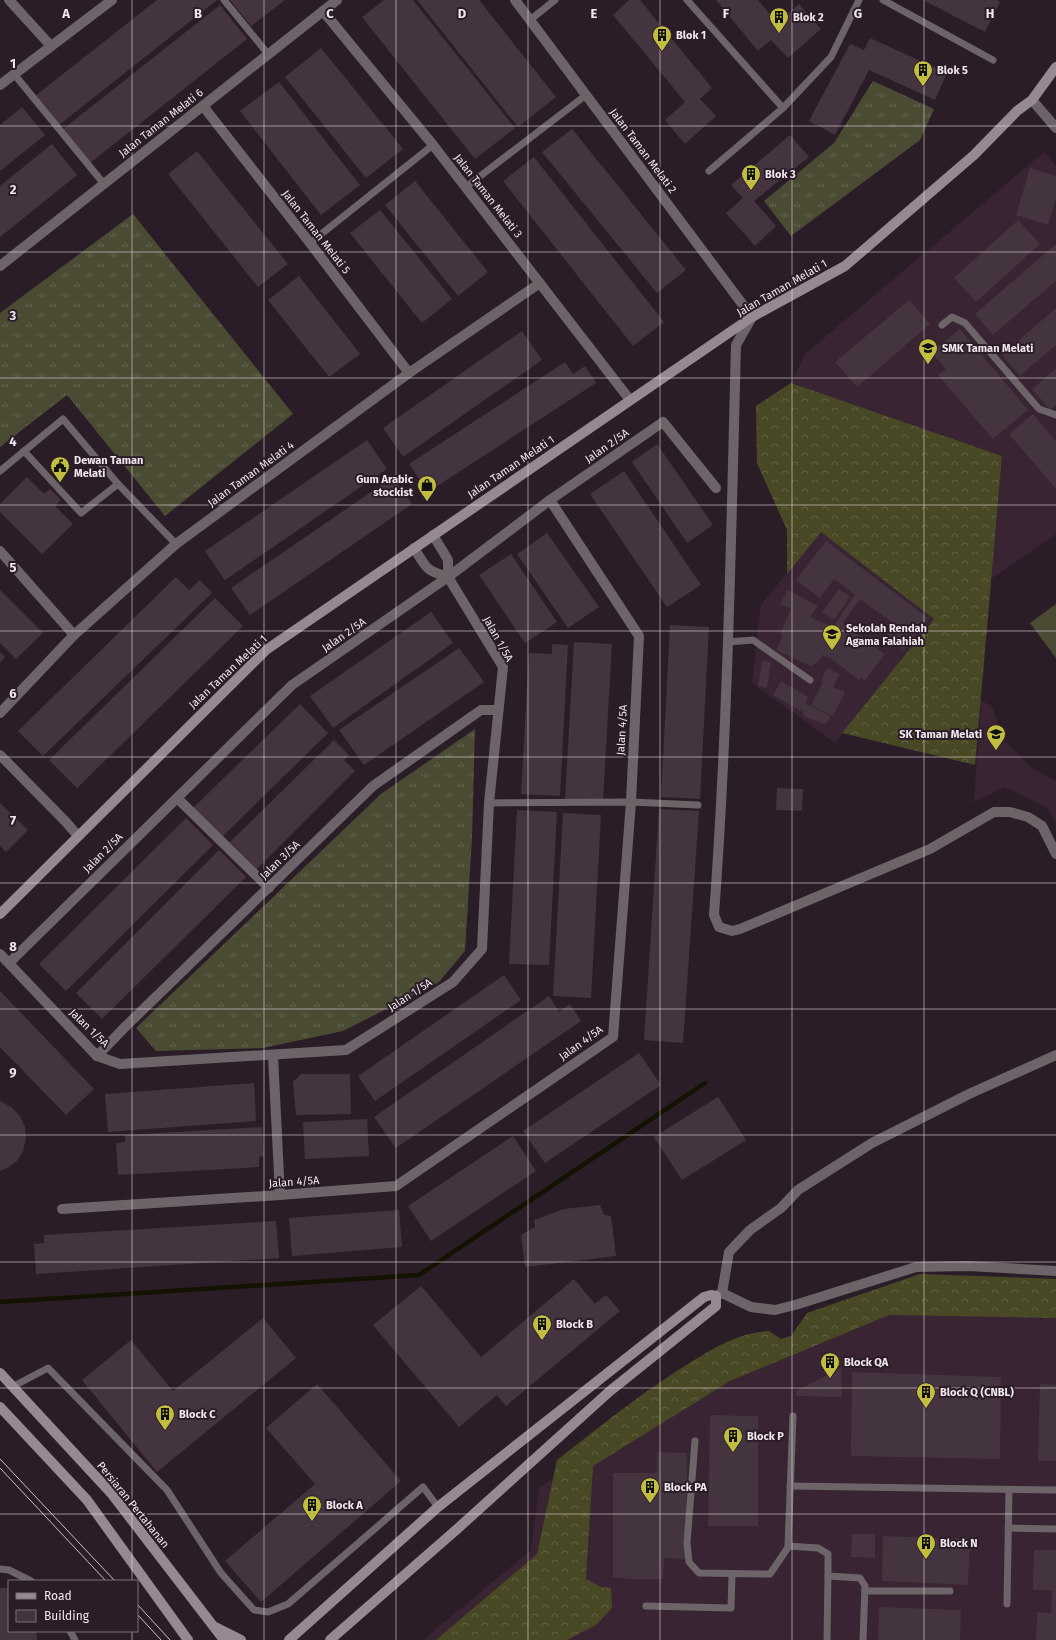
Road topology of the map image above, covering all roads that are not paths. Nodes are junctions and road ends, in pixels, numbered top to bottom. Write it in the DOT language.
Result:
graph roads {
  1 [pos="9,0"];
  2 [pos="112,0"];
  3 [pos="224,0"];
  4 [pos="337,0"];
  5 [pos="515,0"];
  6 [pos="555,0"];
  7 [pos="687,0"];
  8 [pos="859,0"];
  9 [pos="883,0"];
  10 [pos="323,11"];
  11 [pos="530,20"];
  12 [pos="51,46"];
  13 [pos="268,54"];
  14 [pos="993,60"];
  15 [pos="1056,67"];
  16 [pos="14,74"];
  17 [pos="0,85"];
  18 [pos="586,95"];
  19 [pos="1032,100"];
  20 [pos="203,106"];
  21 [pos="783,108"];
  22 [pos="1056,128"];
  23 [pos="434,145"];
  24 [pos="709,171"];
  25 [pos="104,184"];
  26 [pos="466,187"];
  27 [pos="310,243"];
  28 [pos="0,266"];
  29 [pos="540,283"];
  30 [pos="752,317"];
  31 [pos="942,325"];
  32 [pos="409,373"];
  33 [pos="630,400"];
  34 [pos="1056,415"];
  35 [pos="24,451"];
  36 [pos="0,470"];
  37 [pos="118,484"];
  38 [pos="716,488"];
  39 [pos="550,500"];
  40 [pos="433,535"];
  41 [pos="176,544"];
  42 [pos="414,548"];
  43 [pos="0,551"];
  44 [pos="448,577"];
  45 [pos="74,635"];
  46 [pos="728,642"];
  47 [pos="810,680"];
  48 [pos="498,710"];
  49 [pos="0,713"];
  50 [pos="0,755"];
  51 [pos="177,798"];
  52 [pos="631,802"];
  53 [pos="489,803"];
  54 [pos="698,805"];
  55 [pos="78,836"];
  56 [pos="1056,854"];
  57 [pos="269,888"];
  58 [pos="0,914"];
  59 [pos="0,954"];
  60 [pos="9,963"];
  61 [pos="1056,1055"];
  62 [pos="98,1056"];
  63 [pos="273,1056"];
  64 [pos="280,1195"];
  65 [pos="62,1209"];
  66 [pos="1056,1271"];
  67 [pos="719,1294"];
  68 [pos="0,1373"];
  69 [pos="12,1387"];
  70 [pos="0,1407"];
  71 [pos="793,1416"];
  72 [pos="695,1440"];
  73 [pos="790,1486"];
  74 [pos="1009,1490"];
  75 [pos="1056,1490"];
  76 [pos="438,1507"];
  77 [pos="1008,1528"];
  78 [pos="1056,1530"];
  79 [pos="789,1546"];
  80 [pos="0,1569"];
  81 [pos="732,1574"];
  82 [pos="828,1576"];
  83 [pos="29,1580"];
  84 [pos="865,1591"];
  85 [pos="950,1591"];
  86 [pos="1007,1604"];
  87 [pos="646,1606"];
  88 [pos="213,1626"];
  89 [pos="182,1636"];
  90 [pos="188,1640"];
  91 [pos="224,1640"];
  92 [pos="241,1640"];
  93 [pos="288,1640"];
  94 [pos="330,1640"];
  95 [pos="827,1640"];
  96 [pos="863,1640"];
  1 -- 12 [label="street"];
  2 -- 12 [label="street"];
  3 -- 13 [label="lane"];
  4 -- 10 [label="street, Jalan Taman Melati 6"];
  5 -- 11 [label="street, Jalan Taman Melati 2"];
  6 -- 11 [label="lane"];
  7 -- 21 [label="lane"];
  8 -- 21 [label="lane"];
  9 -- 14 [label="lane"];
  10 -- 13 [label="street, Jalan Taman Melati 6"];
  10 -- 23 [label="street, Jalan Taman Melati 3"];
  11 -- 18 [label="street, Jalan Taman Melati 2"];
  12 -- 16 [label="street"];
  13 -- 20 [label="street, Jalan Taman Melati 6"];
  15 -- 19 [label="street, Jalan Taman Melati 1"];
  16 -- 17 [label="street"];
  16 -- 25 [label="lane"];
  18 -- 26 [label="lane"];
  18 -- 30 [label="street, Jalan Taman Melati 2"];
  19 -- 22 [label="street"];
  19 -- 30 [label="street, Jalan Taman Melati 1"];
  20 -- 25 [label="street, Jalan Taman Melati 6"];
  20 -- 27 [label="street, Jalan Taman Melati 5"];
  21 -- 24 [label="lane"];
  23 -- 26 [label="street, Jalan Taman Melati 3"];
  23 -- 27 [label="lane"];
  25 -- 28 [label="street, Jalan Taman Melati 6"];
  26 -- 29 [label="street, Jalan Taman Melati 3"];
  27 -- 32 [label="street, Jalan Taman Melati 5"];
  29 -- 32 [label="street, Jalan Taman Melati 4"];
  29 -- 33 [label="street, Jalan Taman Melati 3"];
  30 -- 33 [label="street, Jalan Taman Melati 1"];
  30 -- 46 [label="street"];
  31 -- 34 [label="lane"];
  32 -- 41 [label="street, Jalan Taman Melati 4"];
  33 -- 40 [label="street, Jalan Taman Melati 1"];
  35 -- 36 [label="lane"];
  35 -- 37 [label="lane"];
  35 -- 37 [label="lane"];
  37 -- 41 [label="lane"];
  38 -- 39 [label="street, Jalan 2/5A"];
  39 -- 44 [label="street, Jalan 2/5A"];
  39 -- 52 [label="street, Jalan 4/5A"];
  40 -- 42 [label="street, Jalan Taman Melati 1"];
  40 -- 44 [label="street, Jalan 1/5A"];
  41 -- 45 [label="street, Jalan Taman Melati 4"];
  42 -- 44 [label="street"];
  42 -- 55 [label="street, Jalan Taman Melati 1"];
  43 -- 45 [label="street"];
  44 -- 48 [label="street, Jalan 1/5A"];
  44 -- 51 [label="street, Jalan 2/5A"];
  45 -- 49 [label="street, Jalan Taman Melati 4"];
  46 -- 47 [label="lane"];
  46 -- 56 [label="street"];
  48 -- 53 [label="street, Jalan 1/5A"];
  48 -- 57 [label="street, Jalan 3/5A"];
  50 -- 55 [label="street"];
  51 -- 57 [label="street"];
  51 -- 60 [label="street, Jalan 2/5A"];
  52 -- 53 [label="lane"];
  52 -- 54 [label="lane"];
  52 -- 64 [label="street, Jalan 4/5A"];
  53 -- 63 [label="street, Jalan 1/5A"];
  55 -- 58 [label="street, Jalan Taman Melati 1"];
  57 -- 62 [label="street, Jalan 3/5A"];
  59 -- 60 [label="street, Jalan 1/5A"];
  60 -- 62 [label="street, Jalan 1/5A"];
  61 -- 67 [label="street"];
  62 -- 63 [label="street, Jalan 1/5A"];
  63 -- 64 [label="street"];
  64 -- 65 [label="street, Jalan 4/5A"];
  66 -- 67 [label="street"];
  67 -- 76 [label="street"];
  67 -- 94 [label="street"];
  68 -- 69 [label="street, Persiaran Pertahanan"];
  69 -- 76 [label="lane"];
  69 -- 88 [label="street, Persiaran Pertahanan"];
  70 -- 89 [label="street"];
  71 -- 73 [label="lane"];
  72 -- 81 [label="lane"];
  73 -- 74 [label="lane"];
  73 -- 79 [label="lane"];
  74 -- 75 [label="lane"];
  74 -- 77 [label="lane"];
  76 -- 93 [label="street"];
  77 -- 78 [label="lane"];
  77 -- 86 [label="lane"];
  79 -- 81 [label="lane"];
  79 -- 82 [label="lane"];
  80 -- 83 [label="lane"];
  81 -- 87 [label="lane"];
  82 -- 84 [label="lane"];
  82 -- 95 [label="lane"];
  84 -- 85 [label="lane"];
  84 -- 96 [label="lane"];
  88 -- 91 [label="street, Persiaran Pertahanan"];
  88 -- 92 [label="street"];
  89 -- 90 [label="street"];
}
